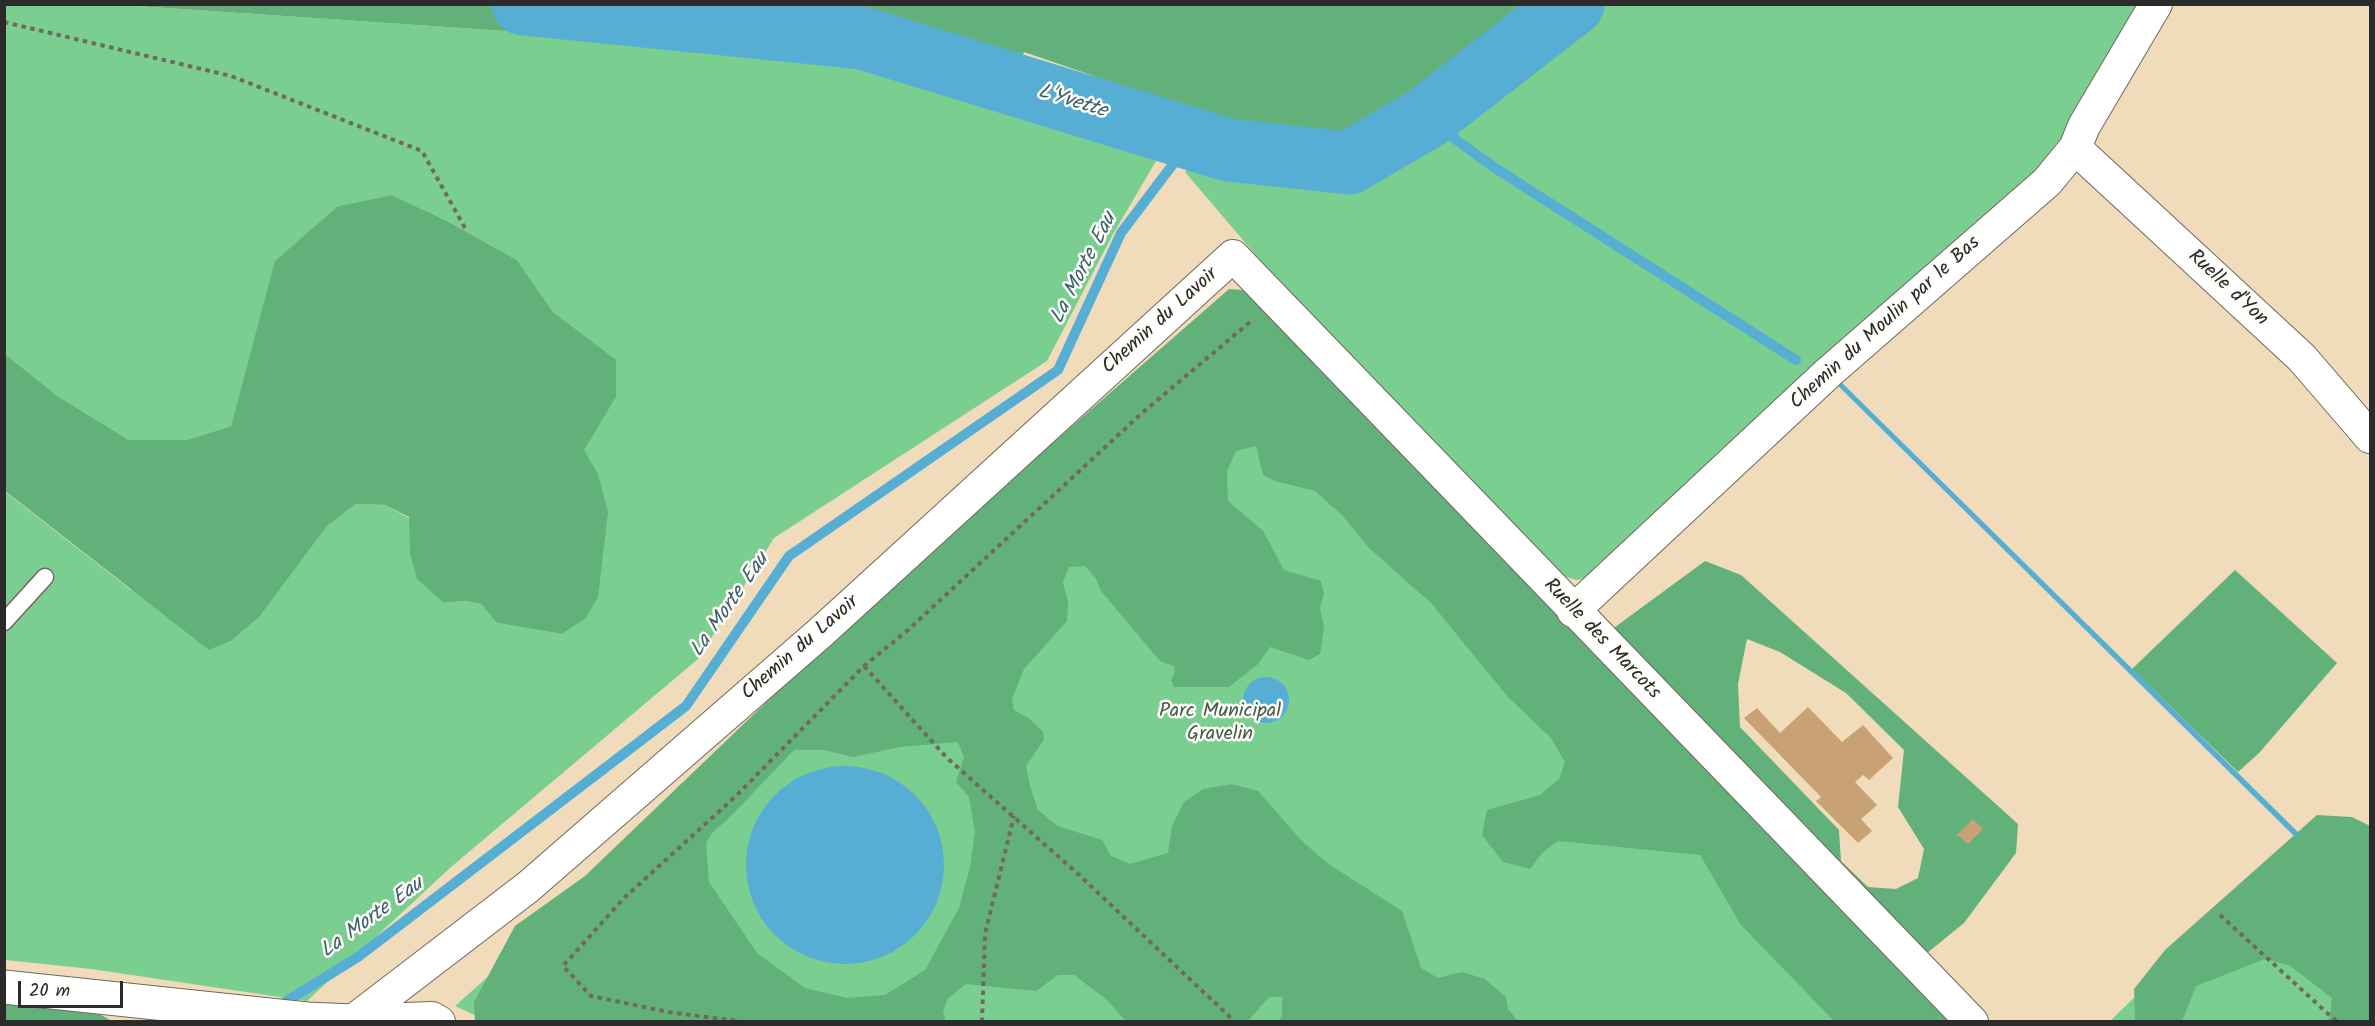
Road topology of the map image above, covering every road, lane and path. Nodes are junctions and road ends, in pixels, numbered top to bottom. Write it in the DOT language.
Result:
graph roads {
  1 [pos="2156,4"];
  2 [pos="4,22"];
  3 [pos="2075,148"];
  4 [pos="465,228"];
  5 [pos="1233,256"];
  6 [pos="1275,301"];
  7 [pos="2370,437"];
  8 [pos="45,577"];
  9 [pos="1573,611"];
  10 [pos="4,622"];
  11 [pos="864,666"];
  12 [pos="1014,816"];
  13 [pos="2220,915"];
  14 [pos="4,987"];
  15 [pos="304,1020"];
  16 [pos="353,1021"];
  17 [pos="439,1022"];
  18 [pos="744,1022"];
  19 [pos="982,1022"];
  20 [pos="1232,1022"];
  21 [pos="1972,1022"];
  22 [pos="2337,1022"];
  1 -- 3 [label="street, Chemin du Moulin par le Bas"];
  2 -- 4 [label="path"];
  3 -- 7 [label="street, Ruelle d'Yon"];
  3 -- 9 [label="street, Chemin du Moulin par le Bas"];
  5 -- 6 [label="street, Ruelle des Marcots"];
  5 -- 16 [label="street, Chemin du Lavoir"];
  6 -- 9 [label="street, Ruelle des Marcots"];
  6 -- 11 [label="path"];
  8 -- 10 [label="lane"];
  9 -- 21 [label="street, Ruelle des Marcots"];
  11 -- 12 [label="path"];
  11 -- 18 [label="path"];
  12 -- 19 [label="path"];
  12 -- 20 [label="path"];
  13 -- 22 [label="path"];
  14 -- 15 [label="street"];
  15 -- 16 [label="street"];
  16 -- 17 [label="street"];
}
